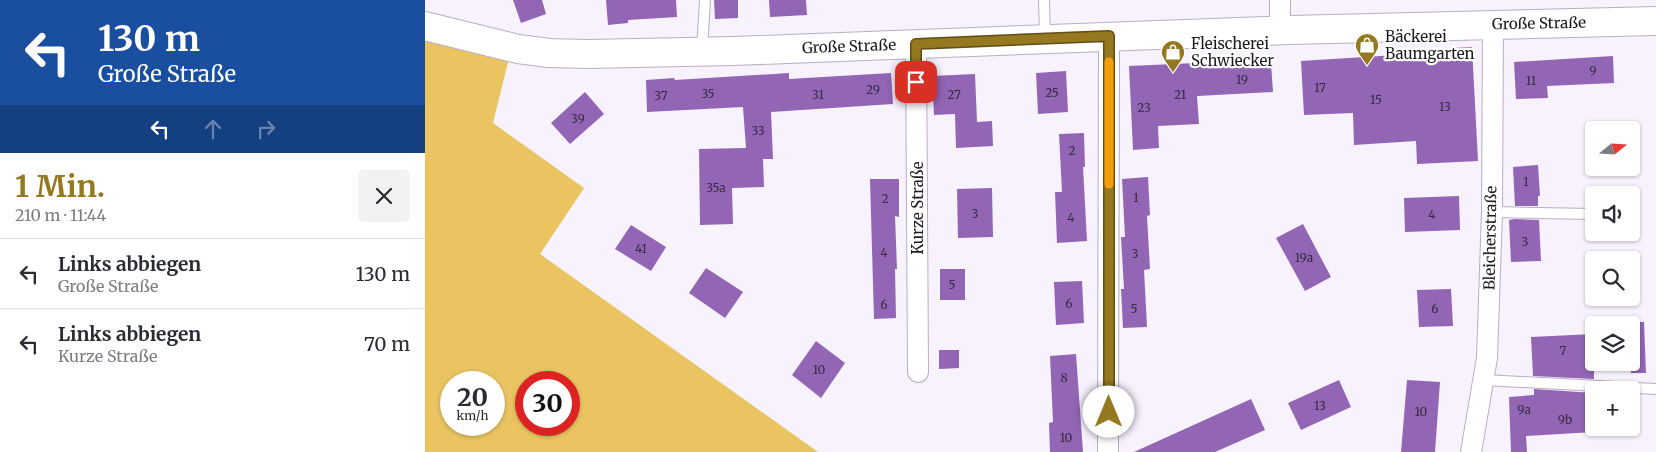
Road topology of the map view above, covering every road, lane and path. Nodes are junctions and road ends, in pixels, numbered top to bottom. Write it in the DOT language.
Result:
graph roads {
  1 [pos="705,0"];
  2 [pos="1044,0"];
  3 [pos="1280,0"];
  4 [pos="1656,21"];
  5 [pos="1493,24"];
  6 [pos="425,26"];
  7 [pos="1280,30"];
  8 [pos="1109,36"];
  9 [pos="1045,38"];
  10 [pos="916,44"];
  11 [pos="702,51"];
  12 [pos="1492,212"];
  13 [pos="1585,214"];
  14 [pos="918,372"];
  15 [pos="1484,380"];
  16 [pos="1656,389"];
  17 [pos="1109,452"];
  18 [pos="1471,452"];
  1 -- 11 [label="lane"];
  2 -- 9 [label="lane"];
  3 -- 7 [label="street"];
  4 -- 5 [label="street, Große Straße"];
  5 -- 7 [label="street, Große Straße"];
  5 -- 12 [label="street, Bleicherstraße"];
  6 -- 11 [label="street, Große Straße"];
  7 -- 8 [label="street, Große Straße"];
  8 -- 9 [label="street, Große Straße"];
  8 -- 17 [label="street"];
  9 -- 10 [label="street, Große Straße"];
  10 -- 11 [label="street, Große Straße"];
  10 -- 14 [label="street, Kurze Straße"];
  12 -- 13 [label="lane"];
  12 -- 15 [label="street, Bleicherstraße"];
  15 -- 16 [label="lane"];
  15 -- 18 [label="street, Bleicherstraße"];
}
